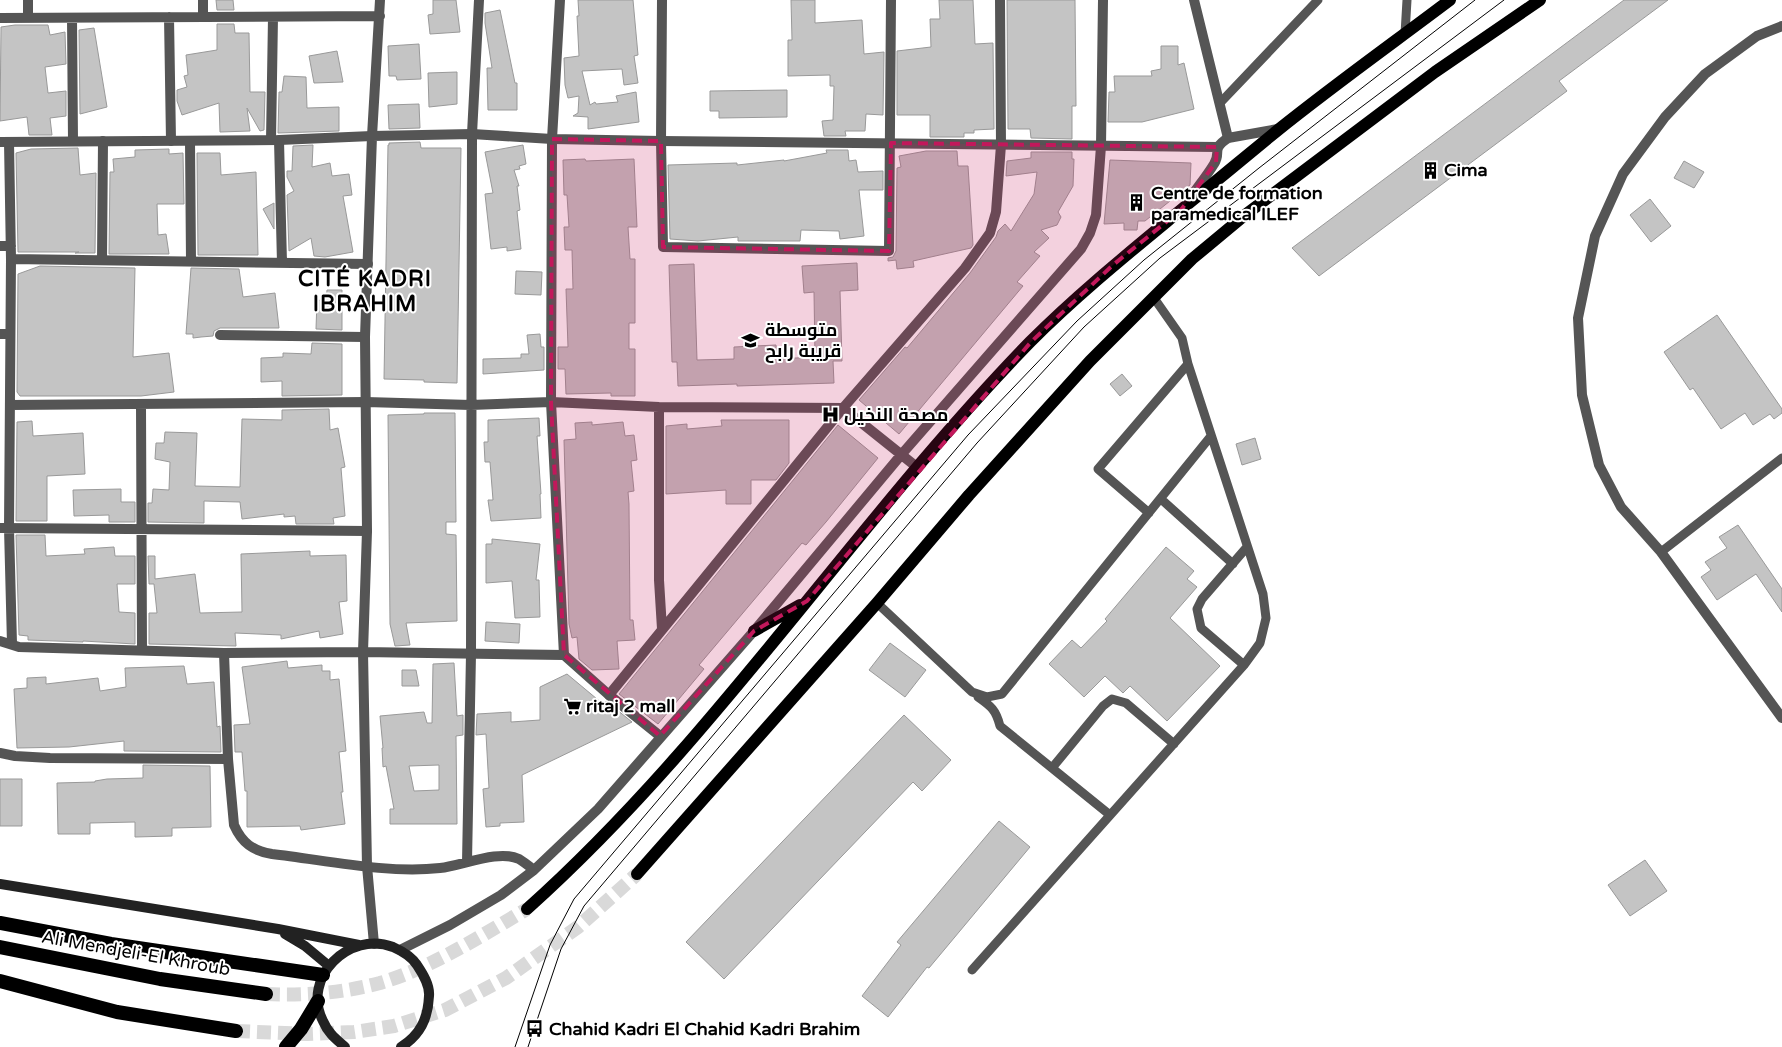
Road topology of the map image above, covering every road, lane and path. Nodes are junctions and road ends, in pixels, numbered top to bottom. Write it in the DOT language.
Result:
graph roads {
  1 [pos="28,0"];
  2 [pos="203,0"];
  3 [pos="380,0"];
  4 [pos="479,0"];
  5 [pos="560,0"];
  6 [pos="662,0"];
  7 [pos="891,0"];
  8 [pos="1000,0"];
  9 [pos="1103,0"];
  10 [pos="1194,0"];
  11 [pos="1318,0"];
  12 [pos="1407,0"];
  13 [pos="1450,0"];
  14 [pos="1540,0"];
  15 [pos="380,16"];
  16 [pos="169,17"];
  17 [pos="203,17"];
  18 [pos="273,17"];
  19 [pos="0,18"];
  20 [pos="28,18"];
  21 [pos="72,18"];
  22 [pos="1782,26"];
  23 [pos="1405,34"];
  24 [pos="1220,103"];
  25 [pos="1279,129"];
  26 [pos="472,134"];
  27 [pos="372,136"];
  28 [pos="552,138"];
  29 [pos="1228,138"];
  30 [pos="275,140"];
  31 [pos="661,140"];
  32 [pos="73,141"];
  33 [pos="103,141"];
  34 [pos="171,141"];
  35 [pos="190,141"];
  36 [pos="5,142"];
  37 [pos="891,143"];
  38 [pos="1001,145"];
  39 [pos="1101,146"];
  40 [pos="1217,147"];
  41 [pos="1181,210"];
  42 [pos="0,246"];
  43 [pos="11,246"];
  44 [pos="11,259"];
  45 [pos="102,260"];
  46 [pos="191,261"];
  47 [pos="282,263"];
  48 [pos="368,264"];
  49 [pos="1154,298"];
  50 [pos="5,334"];
  51 [pos="220,335"];
  52 [pos="365,338"];
  53 [pos="1188,364"];
  54 [pos="366,402"];
  55 [pos="551,402"];
  56 [pos="10,404"];
  57 [pos="141,405"];
  58 [pos="471,405"];
  59 [pos="659,407"];
  60 [pos="843,408"];
  61 [pos="5,424"];
  62 [pos="1211,436"];
  63 [pos="901,455"];
  64 [pos="1782,458"];
  65 [pos="918,468"];
  66 [pos="1161,499"];
  67 [pos="1149,513"];
  68 [pos="4,528"];
  69 [pos="142,529"];
  70 [pos="367,531"];
  71 [pos="1247,547"];
  72 [pos="1661,552"];
  73 [pos="1233,564"];
  74 [pos="807,601"];
  75 [pos="877,603"];
  76 [pos="662,629"];
  77 [pos="754,631"];
  78 [pos="0,641"];
  79 [pos="12,644"];
  80 [pos="142,649"];
  81 [pos="363,652"];
  82 [pos="224,653"];
  83 [pos="471,654"];
  84 [pos="564,655"];
  85 [pos="1244,665"];
  86 [pos="972,692"];
  87 [pos="609,694"];
  88 [pos="1782,718"];
  89 [pos="660,736"];
  90 [pos="1174,744"];
  91 [pos="0,753"];
  92 [pos="228,759"];
  93 [pos="1052,768"];
  94 [pos="1110,815"];
  95 [pos="467,862"];
  96 [pos="367,866"];
  97 [pos="534,870"];
  98 [pos="637,874"];
  99 [pos="0,884"];
  100 [pos="527,909"];
  101 [pos="0,923"];
  102 [pos="278,929"];
  103 [pos="374,944"];
  104 [pos="359,945"];
  105 [pos="0,947"];
  106 [pos="400,950"];
  107 [pos="326,970"];
  108 [pos="972,970"];
  109 [pos="0,981"];
  110 [pos="0,990"];
  111 [pos="38,992"];
  112 [pos="266,994"];
  113 [pos="318,1001"];
  114 [pos="236,1031"];
  115 [pos="286,1047"];
  116 [pos="345,1047"];
  117 [pos="401,1047"];
  1 -- 20 [label="street"];
  2 -- 17 [label="street"];
  3 -- 15 [label="street"];
  4 -- 26 [label="street"];
  5 -- 28 [label="street"];
  6 -- 31 [label="street"];
  7 -- 37 [label="street"];
  8 -- 38 [label="street"];
  9 -- 39 [label="street"];
  10 -- 24 [label="street"];
  11 -- 24 [label="lane"];
  12 -- 23 [label="lane"];
  13 -- 23 [label="main road"];
  14 -- 49 [label="main road"];
  15 -- 18 [label="street"];
  15 -- 27 [label="street"];
  16 -- 17 [label="street"];
  16 -- 21 [label="street"];
  16 -- 34 [label="street"];
  17 -- 18 [label="street"];
  18 -- 30 [label="street"];
  19 -- 20 [label="street"];
  20 -- 21 [label="street"];
  21 -- 32 [label="street"];
  22 -- 72 [label="street"];
  23 -- 25 [label="main road"];
  24 -- 29 [label="street"];
  25 -- 29 [label="street"];
  25 -- 41 [label="main road"];
  26 -- 27 [label="street"];
  26 -- 28 [label="street"];
  26 -- 58 [label="street"];
  27 -- 30 [label="street"];
  27 -- 48 [label="street"];
  28 -- 31 [label="street"];
  28 -- 55 [label="street"];
  29 -- 40 [label="street"];
  30 -- 35 [label="street"];
  30 -- 47 [label="street"];
  31 -- 37 [label="street"];
  31 -- 37 [label="street"];
  32 -- 33 [label="street"];
  32 -- 36 [label="street"];
  33 -- 34 [label="street"];
  33 -- 45 [label="street"];
  34 -- 35 [label="street"];
  35 -- 46 [label="street"];
  36 -- 43 [label="street"];
  37 -- 38 [label="street"];
  38 -- 39 [label="street"];
  38 -- 60 [label="street"];
  39 -- 40 [label="street"];
  39 -- 63 [label="street"];
  40 -- 41 [label="street"];
  41 -- 65 [label="main road"];
  42 -- 43 [label="street"];
  43 -- 44 [label="street"];
  44 -- 45 [label="street"];
  44 -- 50 [label="street"];
  45 -- 46 [label="street"];
  46 -- 47 [label="street"];
  47 -- 48 [label="street"];
  48 -- 52 [label="street"];
  49 -- 53 [label="lane"];
  49 -- 75 [label="main road"];
  50 -- 56 [label="street"];
  51 -- 52 [label="street"];
  52 -- 54 [label="street"];
  53 -- 62 [label="lane"];
  53 -- 67 [label="lane"];
  54 -- 57 [label="street"];
  54 -- 58 [label="street"];
  54 -- 70 [label="street"];
  55 -- 58 [label="street"];
  55 -- 59 [label="street"];
  55 -- 84 [label="street"];
  56 -- 57 [label="street"];
  56 -- 61 [label="street"];
  57 -- 69 [label="street"];
  58 -- 83 [label="street"];
  59 -- 60 [label="street"];
  59 -- 76 [label="street"];
  60 -- 63 [label="street"];
  60 -- 76 [label="street"];
  61 -- 68 [label="street"];
  62 -- 66 [label="lane"];
  62 -- 71 [label="lane"];
  63 -- 65 [label="street"];
  63 -- 77 [label="street"];
  64 -- 72 [label="lane"];
  65 -- 74 [label="main road"];
  66 -- 67 [label="lane"];
  66 -- 73 [label="lane"];
  67 -- 86 [label="lane"];
  68 -- 69 [label="street"];
  68 -- 79 [label="street"];
  69 -- 70 [label="street"];
  69 -- 80 [label="street"];
  70 -- 81 [label="street"];
  71 -- 73 [label="lane"];
  71 -- 85 [label="lane"];
  72 -- 88 [label="street"];
  73 -- 85 [label="lane"];
  74 -- 77 [label="main road"];
  74 -- 100 [label="main road"];
  75 -- 86 [label="lane"];
  75 -- 98 [label="main road"];
  76 -- 87 [label="street"];
  77 -- 89 [label="street"];
  78 -- 79 [label="street"];
  79 -- 80 [label="street"];
  80 -- 82 [label="street"];
  81 -- 82 [label="street"];
  81 -- 83 [label="street"];
  81 -- 96 [label="street"];
  82 -- 92 [label="street"];
  83 -- 84 [label="street"];
  83 -- 95 [label="street"];
  84 -- 87 [label="street"];
  85 -- 90 [label="lane"];
  86 -- 93 [label="lane"];
  87 -- 89 [label="street"];
  89 -- 97 [label="street"];
  90 -- 93 [label="lane"];
  90 -- 94 [label="lane"];
  91 -- 92 [label="street"];
  92 -- 96 [label="street"];
  93 -- 94 [label="lane"];
  94 -- 108 [label="lane"];
  95 -- 96 [label="street"];
  95 -- 97 [label="street"];
  96 -- 103 [label="street"];
  97 -- 106 [label="street"];
  99 -- 102 [label="main road"];
  101 -- 107 [label="highway"];
  102 -- 104 [label="main road"];
  102 -- 107 [label="main road"];
  103 -- 104 [label="main road"];
  103 -- 106 [label="main road"];
  104 -- 107 [label="main road"];
  105 -- 112 [label="highway, Ali Mendjeli-El Khroub"];
  106 -- 117 [label="main road"];
  107 -- 113 [label="main road"];
  109 -- 111 [label="highway"];
  110 -- 111 [label="highway"];
  111 -- 114 [label="highway"];
  113 -- 115 [label="highway"];
  113 -- 116 [label="main road"];
}
